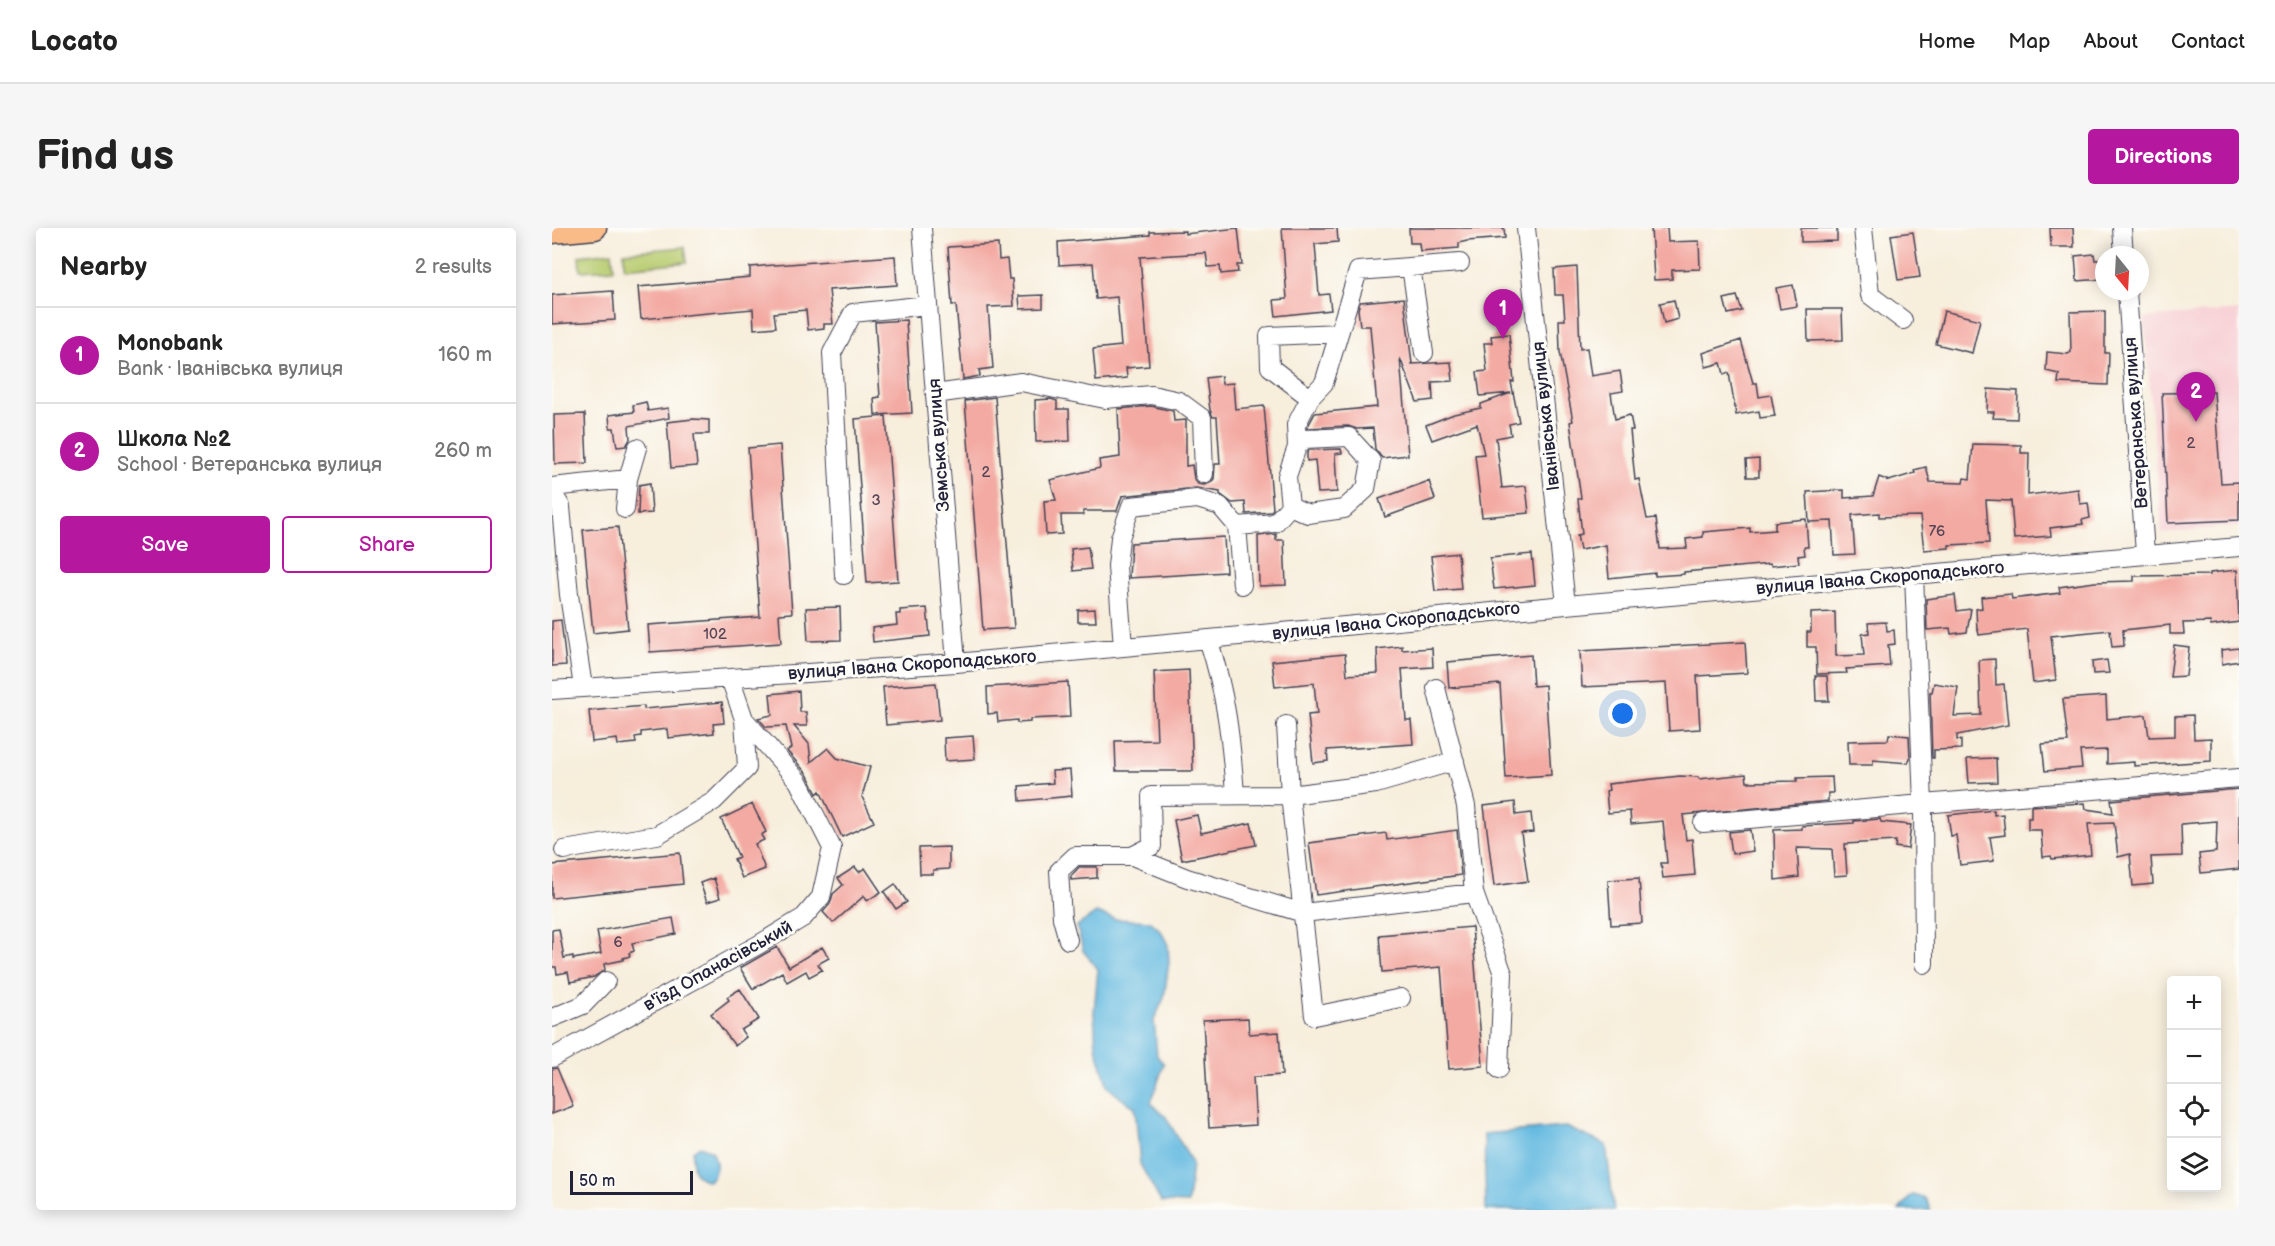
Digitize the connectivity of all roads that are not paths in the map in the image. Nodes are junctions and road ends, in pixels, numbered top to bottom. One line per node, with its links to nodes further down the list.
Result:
1 (595, 228): 6 (main road)
2 (922, 228): 11 (street, Земська вулиця)
3 (1526, 228): 30 (street, Іванівська вулиця)
4 (1863, 228): 12 (street)
5 (2122, 228): 7 (street)
6 (552, 232)
7 (2123, 246)
8 (1460, 263): 9 (street)
9 (1411, 267): 13 (street); 14 (street)
10 (2128, 300): 26 (street, Ветеранська вулиця)
11 (928, 305): 15 (street, Земська вулиця); 27 (street)
12 (1903, 320)
13 (1339, 333): 16 (street); 16 (street)
14 (1424, 353)
15 (935, 394): 19 (street); 33 (street, Земська вулиця)
16 (1310, 398): 17 (street)
17 (1297, 447): 22 (street); 22 (street)
18 (637, 448): 20 (street)
19 (1204, 474)
20 (628, 479): 21 (street); 23 (street)
21 (552, 489): 35 (street)
22 (1290, 506): 24 (street)
23 (625, 509)
24 (1237, 526): 29 (street); 32 (street)
25 (2239, 547): 26 (street, вулиця Івана Скоропадського)
26 (2145, 554): 28 (street, вулиця Івана Скоропадського)
27 (844, 575)
28 (1914, 575): 30 (street, вулиця Івана Скоропадського); 44 (street)
29 (1242, 585)
30 (1566, 605): 31 (street, вулиця Івана Скоропадського)
31 (1208, 639): 32 (street, вулиця Івана Скоропадського); 42 (street)
32 (1123, 647): 33 (street, вулиця Івана Скоропадського)
33 (956, 663): 34 (street, вулиця Івана Скоропадського)
34 (730, 678): 35 (street, вулиця Івана Скоропадського); 38 (street)
35 (583, 687): 37 (street, вулиця Івана Скоропадського)
36 (1436, 688): 40 (street)
37 (552, 690)
38 (744, 718): 46 (street); 55 (street, в'їзд Опанасівський)
39 (1286, 725): 43 (street)
40 (1455, 761): 43 (street); 48 (street)
41 (2239, 778): 44 (street)
42 (1235, 794): 43 (street); 47 (street)
43 (1290, 795): 49 (street)
44 (1923, 804): 45 (street); 51 (street)
45 (1703, 823)
46 (564, 850)
47 (1132, 855): 49 (street); 50 (street)
48 (1474, 893): 49 (street); 56 (street)
49 (1303, 913): 53 (street)
50 (1068, 940)
51 (1924, 964)
52 (606, 981): 54 (street)
53 (1401, 998)
54 (552, 1018)
55 (552, 1058)
56 (1499, 1069)

